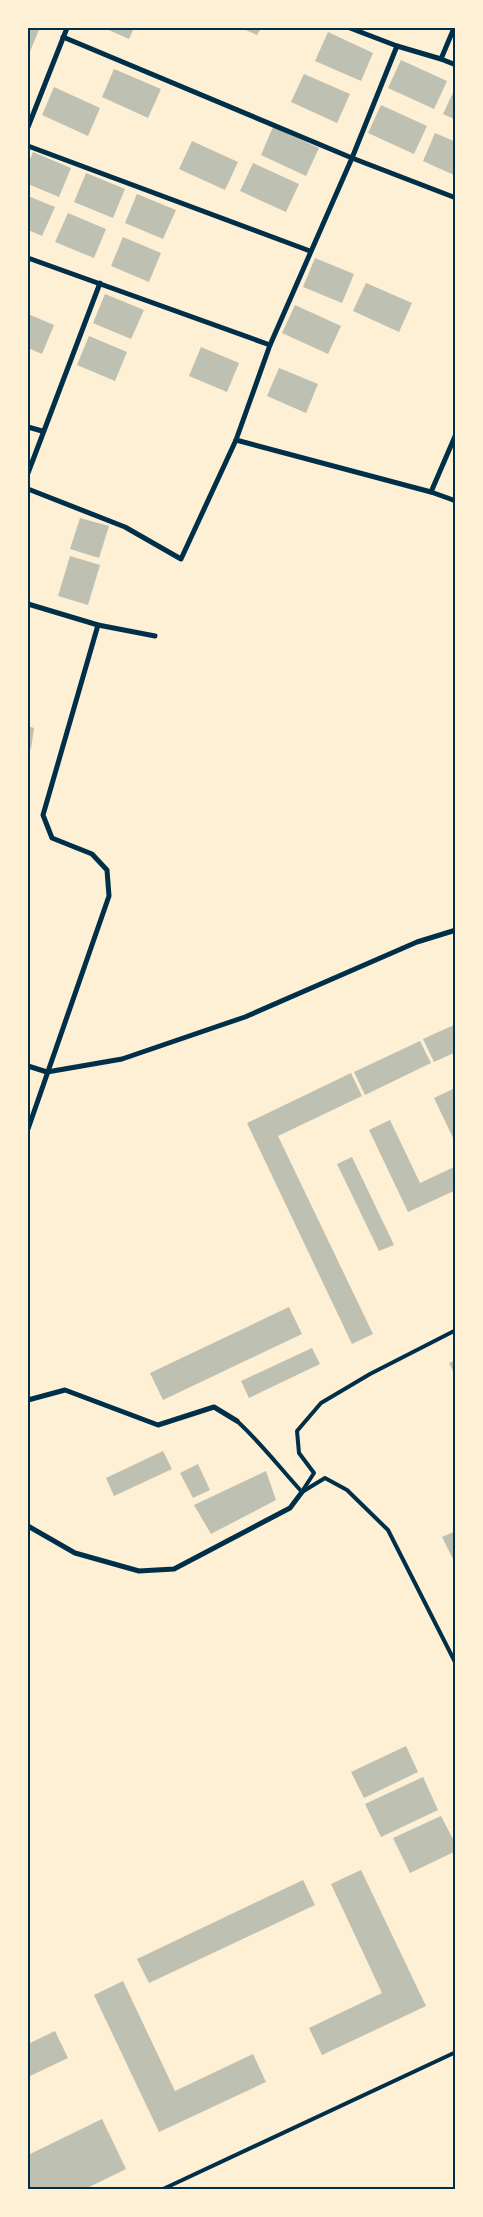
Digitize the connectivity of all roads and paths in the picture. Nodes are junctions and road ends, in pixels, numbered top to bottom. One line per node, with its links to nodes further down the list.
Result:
1 (67, 28): 4 (street)
2 (350, 28): 5 (street)
3 (454, 28): 6 (street)
4 (64, 37): 8 (street); 10 (street)
5 (397, 46): 6 (street); 10 (street)
6 (441, 58): 7 (street)
7 (456, 65)
8 (28, 127)
9 (28, 146): 12 (street)
10 (352, 158): 11 (street); 12 (street)
11 (456, 198)
12 (310, 251): 15 (street)
13 (28, 258): 14 (street)
14 (100, 283): 15 (street); 17 (street)
15 (270, 344): 19 (street)
16 (28, 427): 17 (street)
17 (42, 431): 20 (street)
18 (456, 434): 22 (street)
19 (236, 440): 21 (street); 22 (street)
20 (28, 473)
21 (28, 489)
22 (431, 492): 23 (street)
23 (456, 501)
24 (28, 604): 25 (street)
25 (98, 625): 26 (street); 29 (street)
26 (155, 636)
27 (456, 930): 29 (street)
28 (28, 1066): 29 (street)
29 (47, 1072): 30 (street)
30 (28, 1129)
31 (456, 1330): 34 (lane)
32 (28, 1400): 33 (street)
33 (237, 1421): 34 (lane)
34 (302, 1492): 35 (street); 36 (lane)
35 (28, 1526)
36 (456, 1664)
37 (456, 2052): 38 (lane)
38 (161, 2190)

